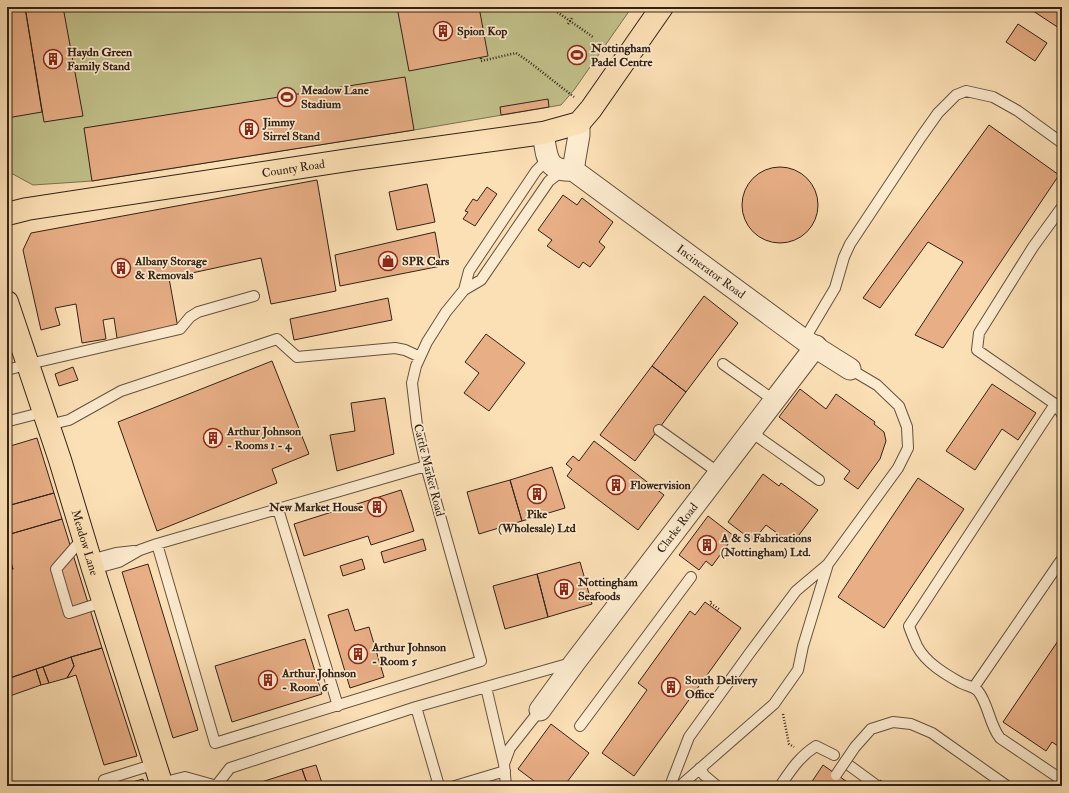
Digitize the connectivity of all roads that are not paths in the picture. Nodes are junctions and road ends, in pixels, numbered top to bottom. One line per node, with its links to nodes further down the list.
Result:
1 (662, 7): 2 (highway)
2 (579, 123): 3 (highway, County Road); 5 (street)
3 (543, 133): 5 (street); 7 (highway, County Road)
4 (1062, 143): 11 (lane)
5 (561, 167): 8 (lane, Cattle Market Road); 8 (lane, Cattle Market Road); 11 (street, Incinerator Road)
6 (1062, 207): 18 (lane)
7 (7, 214)
8 (464, 290): 12 (lane, Cattle Market Road)
9 (254, 296): 13 (lane)
10 (7, 302): 13 (highway, Meadow Lane)
11 (810, 343): 16 (street, Incinerator Road); 17 (street, Clarke Road)
12 (420, 357): 20 (lane); 24 (lane, Cattle Market Road)
13 (28, 364): 15 (lane); 20 (highway, Meadow Lane)
14 (723, 364): 17 (lane)
15 (7, 370)
16 (850, 370): 31 (lane)
17 (775, 401): 23 (street, Clarke Road)
18 (1055, 404): 19 (lane); 36 (lane)
19 (1062, 414)
20 (46, 418): 21 (lane); 29 (highway, Meadow Lane)
21 (8, 419)
22 (659, 430): 25 (lane)
23 (751, 432): 25 (street, Clarke Road); 26 (lane)
24 (426, 466): 27 (lane); 37 (lane, Cattle Market Road)
25 (719, 473): 34 (street, Clarke Road)
26 (819, 480)
27 (278, 509): 28 (lane); 37 (lane)
28 (157, 544): 29 (lane); 37 (lane)
29 (90, 558): 33 (highway, Meadow Lane); 33 (lane)
30 (1062, 559): 36 (lane)
31 (828, 564): 44 (lane); 54 (lane)
32 (691, 577): 40 (lane)
33 (103, 602): 47 (highway, Meadow Lane)
34 (575, 662): 35 (lane); 39 (street, Clarke Road)
35 (486, 687): 38 (lane); 43 (lane)
36 (974, 688): 48 (lane)
37 (338, 706)
38 (416, 707): 50 (lane); 51 (lane)
39 (540, 710): 43 (lane)
40 (580, 726)
41 (834, 755): 57 (lane)
42 (850, 766): 49 (lane)
43 (504, 768): 52 (lane); 53 (lane)
44 (700, 768): 55 (lane); 56 (lane)
45 (836, 775): 58 (lane, bridge)
46 (104, 780): 47 (lane)
47 (160, 780): 50 (lane)
48 (1062, 780)
49 (876, 785)
50 (216, 786)
51 (439, 786)
52 (455, 786)
53 (506, 786)
54 (670, 786)
55 (680, 786)
56 (717, 786)
57 (780, 786)
58 (1007, 786)

